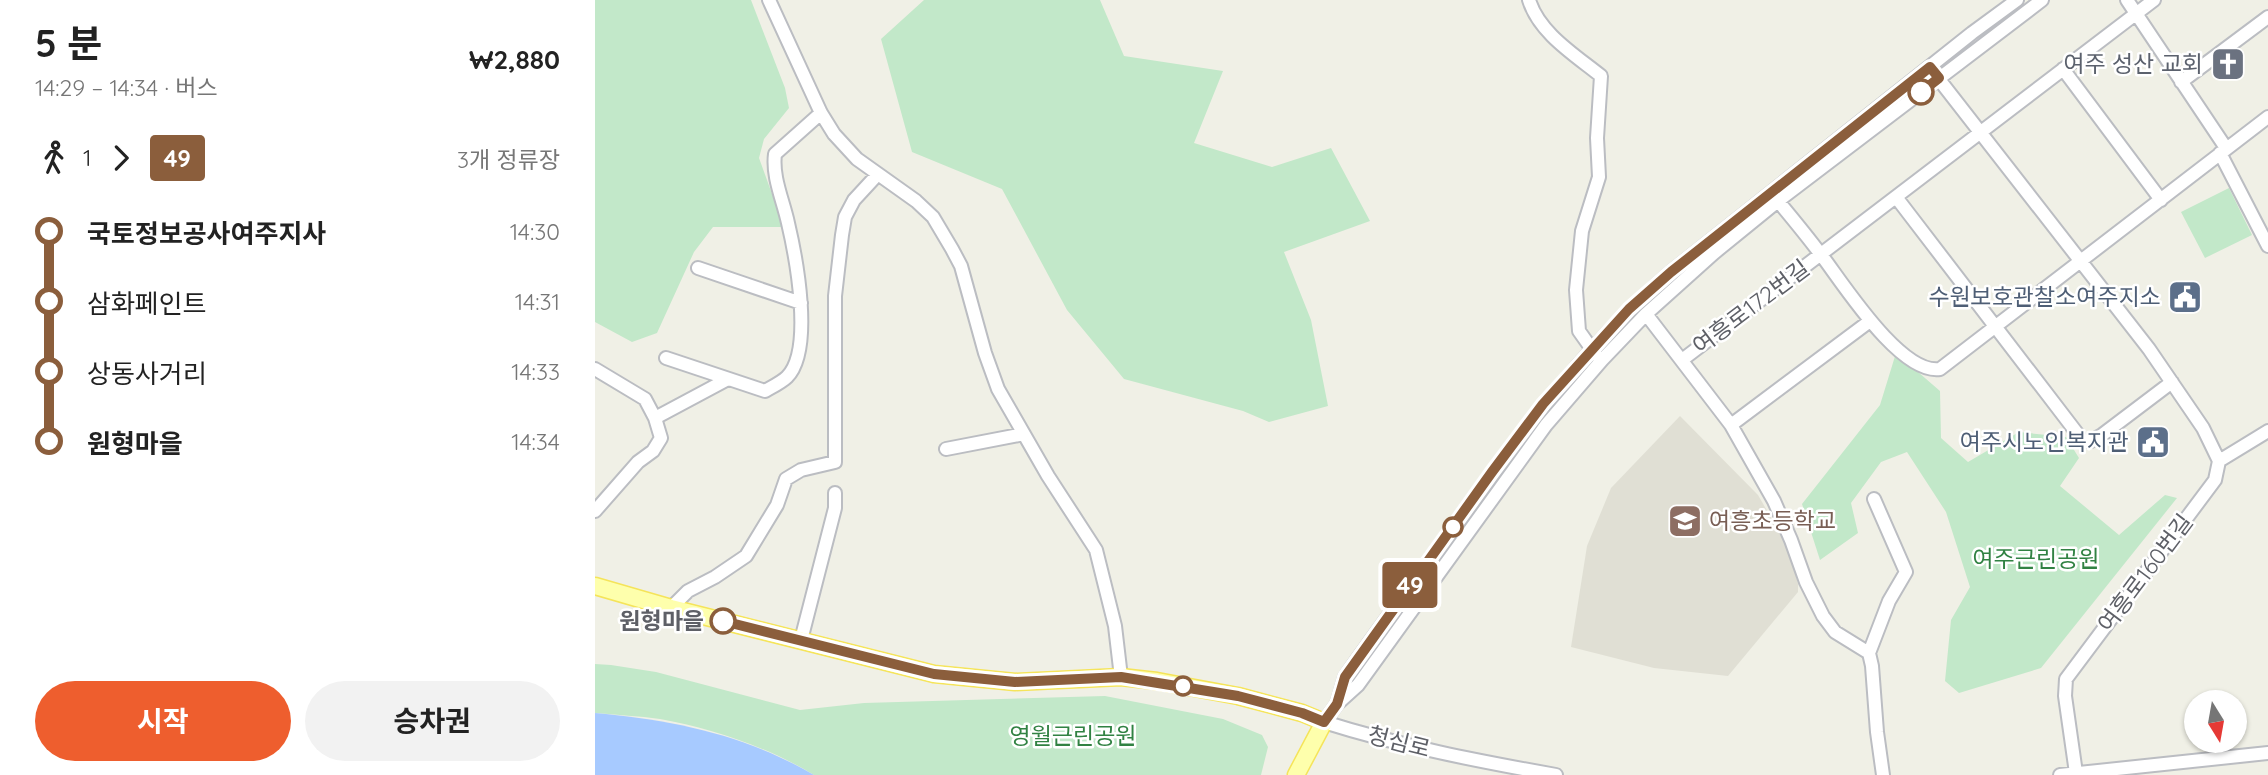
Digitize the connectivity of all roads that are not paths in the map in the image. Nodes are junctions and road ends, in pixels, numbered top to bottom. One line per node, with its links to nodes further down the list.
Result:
1 (769, 0): 13 (street)
2 (1529, 0): 29 (street)
3 (2017, 0): 9 (street)
4 (2042, 0): 11 (street)
5 (2127, 0): 7 (street)
6 (2154, 0): 7 (street)
7 (2137, 14): 10 (street); 12 (street)
8 (2268, 17): 12 (street)
9 (1930, 67): 11 (street); 29 (street)
10 (2063, 69): 15 (street); 19 (street)
11 (1939, 78): 15 (street); 20 (street)
12 (2181, 82): 16 (street)
13 (821, 113): 17 (street); 25 (street)
14 (2268, 117): 16 (street)
15 (1981, 132): 18 (street); 23 (street)
16 (2223, 150): 19 (street); 21 (street)
17 (879, 174): 39 (street); 46 (street)
18 (1896, 197): 22 (street); 28 (street)
19 (2161, 200): 23 (street)
20 (1777, 201): 22 (street); 26 (street)
21 (2268, 246)
22 (1821, 254): 27 (street); 32 (street, 여흥로172번길)
23 (2081, 262): 28 (street); 35 (street)
24 (698, 268): 25 (street)
25 (801, 303): 34 (street)
26 (1646, 314): 31 (street); 32 (street, 여흥로172번길)
27 (1870, 321): 28 (street); 37 (street)
28 (1995, 328): 35 (street)
29 (1591, 350): 31 (street); 50 (street)
30 (666, 358): 34 (street)
31 (1602, 359): 50 (street)
32 (1682, 360): 37 (street, 여흥로172번길)
33 (595, 369): 36 (street)
34 (728, 379): 36 (street)
35 (2172, 382): 41 (street)
36 (655, 418): 44 (street)
37 (1731, 425): 48 (street, 여흥로172번길)
38 (2268, 431): 41 (street)
39 (1024, 434): 40 (street); 49 (street)
40 (946, 449)
41 (2219, 461): 53 (street, 여흥로160번길)
42 (835, 493): 47 (street)
43 (1874, 499): 48 (street)
44 (595, 511)
45 (595, 586): 46 (main road)
46 (671, 608): 47 (main road)
47 (801, 640): 49 (main road)
48 (1869, 653): 56 (street)
49 (1121, 677): 51 (main road)
50 (1337, 704): 51 (street)
51 (1324, 722): 54 (main road); 55 (street, 청심로)
52 (2268, 753): 53 (street)
53 (2076, 773): 57 (street)
54 (1296, 775)
55 (1556, 775)
56 (1883, 775)
57 (2060, 775)

